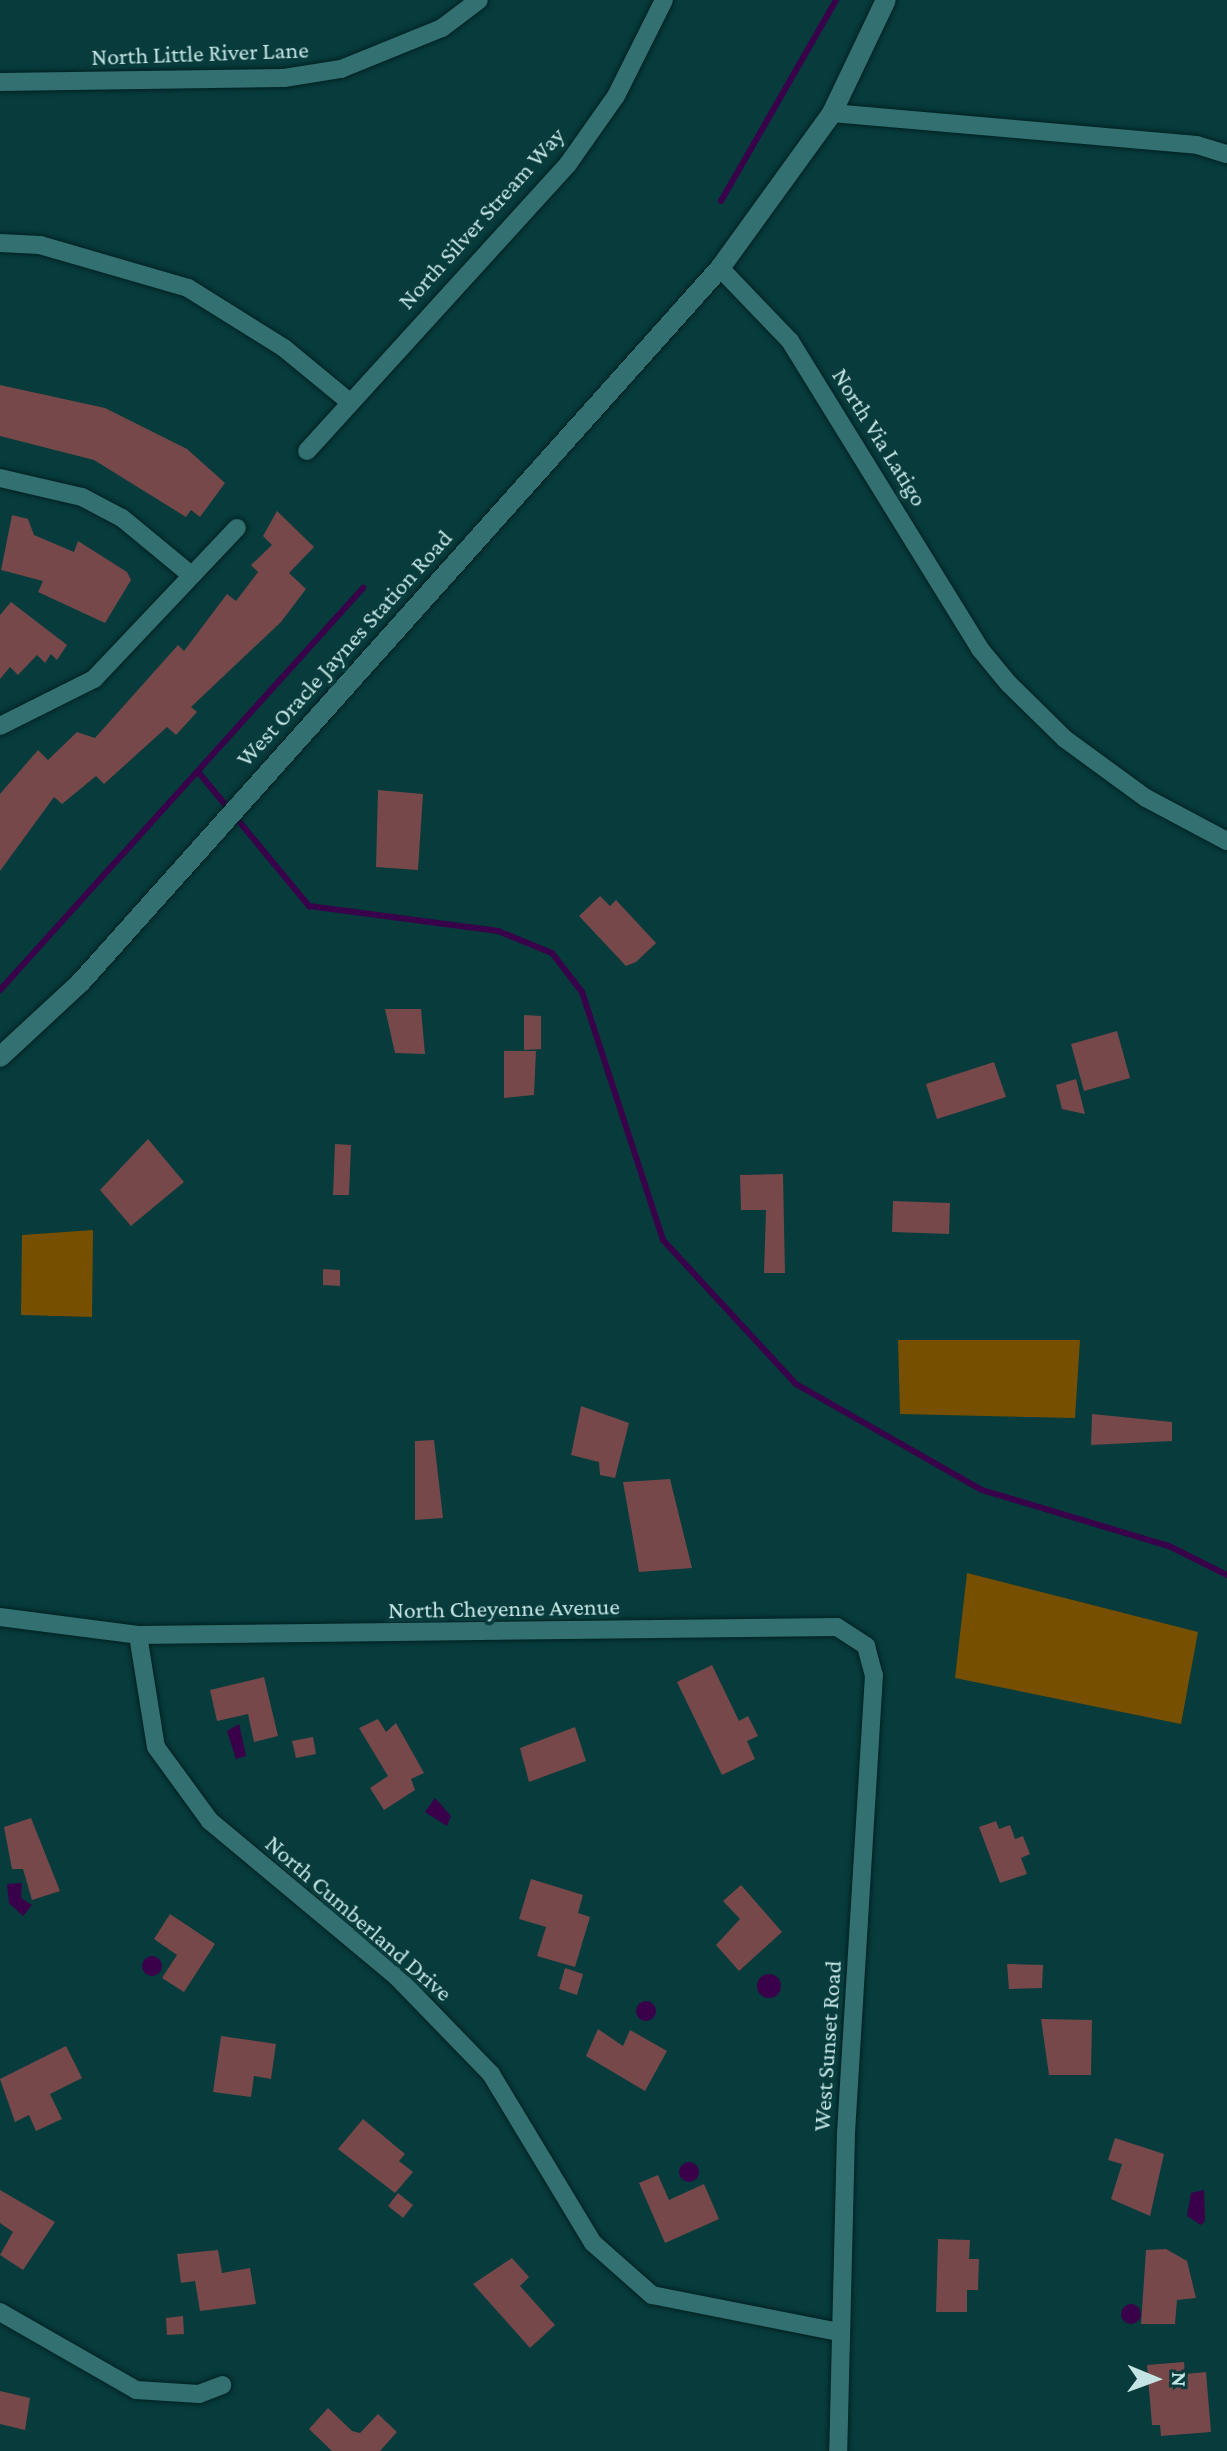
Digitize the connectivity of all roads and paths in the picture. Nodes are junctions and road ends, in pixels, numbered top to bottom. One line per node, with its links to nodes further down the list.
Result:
1 (479, 0): 4 (street, North Little River Lane)
2 (664, 0): 9 (street, North Silver Stream Way)
3 (886, 0): 5 (street)
4 (0, 82)
5 (832, 113): 6 (street); 8 (street)
6 (1227, 154)
7 (0, 243): 9 (street)
8 (720, 268): 15 (street, North Via Latigo); 16 (street, West Oracle Jaynes Station Road)
9 (347, 400): 10 (street, North Silver Stream Way)
10 (307, 451)
11 (0, 478): 13 (street)
12 (237, 528): 13 (street)
13 (190, 574): 14 (street)
14 (0, 726)
15 (1227, 841)
16 (0, 1057)
17 (0, 1617): 18 (street, North Cheyenne Avenue)
18 (138, 1635): 19 (street, North Cheyenne Avenue); 21 (street, North Cumberland Drive)
19 (866, 1646): 21 (street, West Sunset Road)
20 (0, 2312): 22 (street)
21 (839, 2332): 23 (street, West Sunset Road)
22 (222, 2385)
23 (838, 2451)

